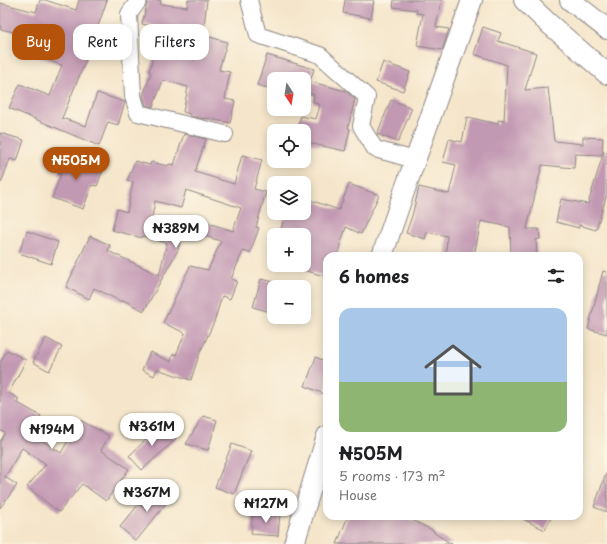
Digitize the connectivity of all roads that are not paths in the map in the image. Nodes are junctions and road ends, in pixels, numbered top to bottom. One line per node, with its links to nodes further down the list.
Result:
1 (139, 0): 8 (street)
2 (249, 0): 9 (street)
3 (472, 0): 9 (street)
4 (524, 0): 7 (street)
5 (570, 0): 6 (street)
6 (607, 29)
7 (607, 74)
8 (226, 134)
9 (415, 160): 10 (street)
10 (383, 252)
11 (323, 450): 12 (street)
12 (294, 544)

